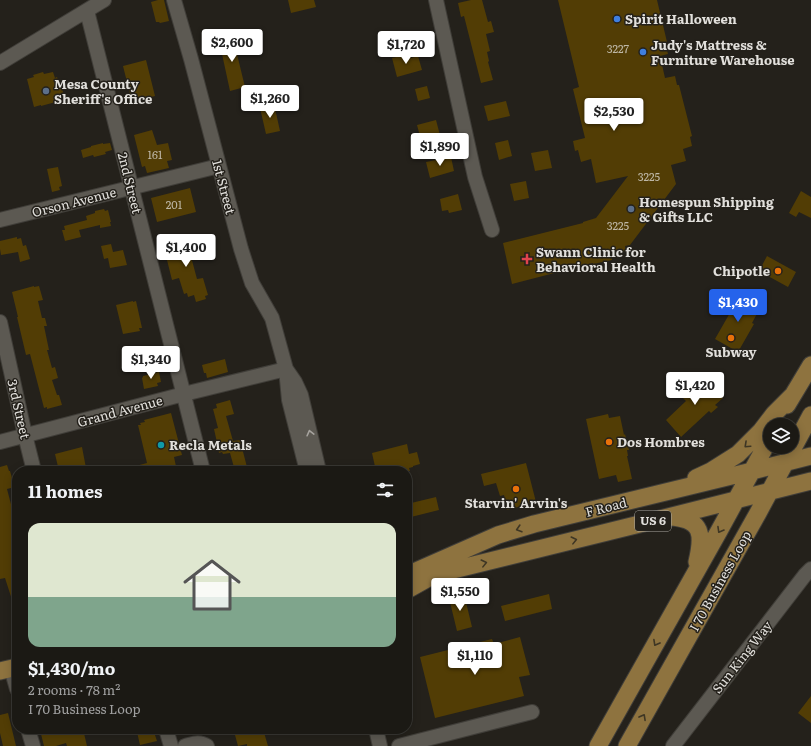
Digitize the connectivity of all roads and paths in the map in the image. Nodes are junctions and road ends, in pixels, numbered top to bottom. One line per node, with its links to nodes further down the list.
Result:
1 (104, 0): 4 (street)
2 (174, 0): 6 (street, 1st Street)
3 (436, 0): 9 (street)
4 (87, 11): 5 (street); 7 (street, 2nd Street)
5 (0, 63)
6 (219, 166): 7 (street, Orson Avenue); 12 (street, 1st Street)
7 (131, 188): 8 (street, Orson Avenue); 13 (street, 2nd Street)
8 (0, 220)
9 (492, 230)
10 (0, 322): 17 (street, 3rd Street)
11 (811, 365): 14 (main road)
12 (286, 369): 13 (street, Grand Avenue); 24 (street, 1st Street); 25 (street, 1st Street, one-way to 12)
13 (184, 394): 17 (street, Grand Avenue); 23 (street, 2nd Street)
14 (792, 396): 16 (main road); 29 (main road, US 6, one-way to 29)
15 (811, 415): 21 (main road, I 70 Business Loop)
16 (781, 418)
17 (25, 436): 18 (street, Grand Avenue); 22 (street, 3rd Street)
18 (0, 442)
19 (763, 451): 26 (main road, I 70 Business Loop)
20 (811, 456): 21 (main road, F Road / US 6)
21 (784, 463): 26 (main road, F Road / US 6); 28 (main road, I 70 Business Loop)
22 (33, 466)
23 (202, 466)
24 (305, 466)
25 (318, 466)
26 (752, 472): 29 (main road, F Road / US 6); 30 (main road, I 70 Business Loop)
27 (811, 481): 28 (main road, F Road / US 6)
28 (769, 491): 30 (main road, F Road / US 6); 47 (main road, I 70 Business Loop, one-way to 28)
29 (665, 492): 33 (main road, F Road / US 6, one-way to 33)
30 (737, 500): 31 (main road, F Road / US 6); 34 (main road, I 70 Business Loop, one-way to 34)
31 (668, 517): 34 (main road); 35 (main road, F Road / US 6, one-way to 31)
32 (811, 568): 48 (street, Sun King Way)
33 (412, 573)
34 (695, 574): 46 (main road, I 70 Business Loop, one-way to 46)
35 (412, 587)
36 (532, 712): 45 (street)
37 (29, 734): 40 (street)
38 (167, 734): 41 (street)
39 (377, 734): 44 (street)
40 (33, 746)
41 (171, 746)
42 (185, 746): 43 (street)
43 (207, 746)
44 (380, 746)
45 (399, 746)
46 (598, 746)
47 (627, 746)
48 (673, 746)

